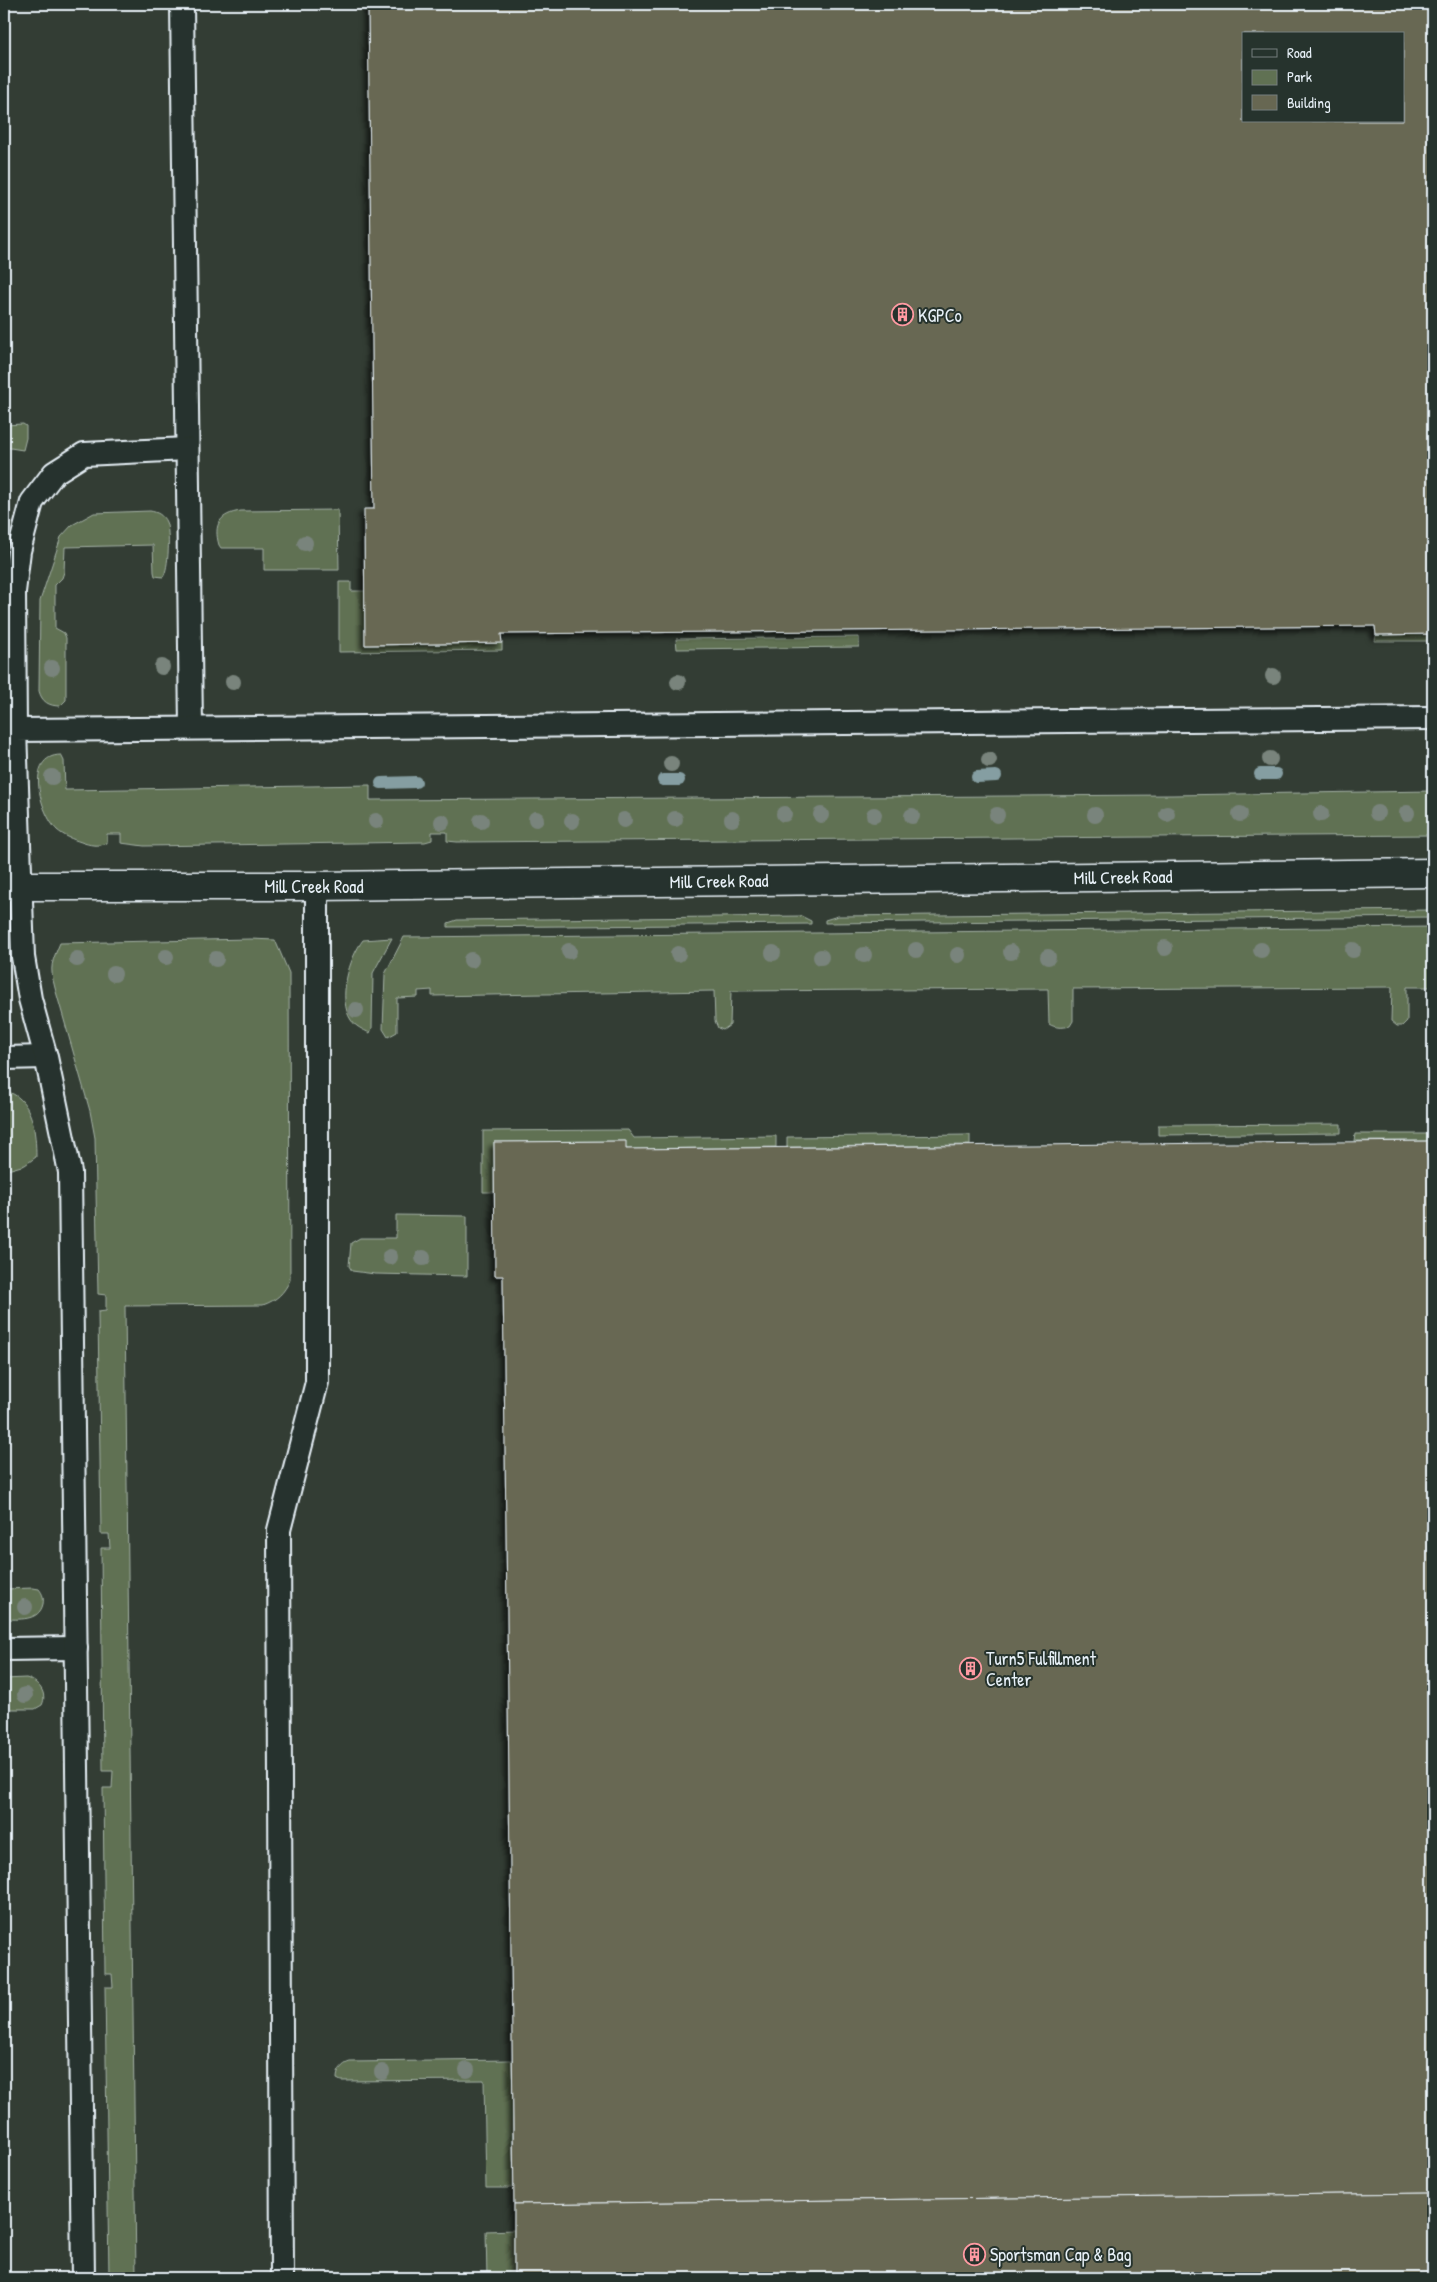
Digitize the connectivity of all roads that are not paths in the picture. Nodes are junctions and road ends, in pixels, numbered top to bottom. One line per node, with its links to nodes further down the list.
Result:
1 (182, 4): 2 (lane)
2 (187, 449): 4 (lane); 5 (lane)
3 (1433, 718): 4 (lane)
4 (191, 728): 5 (lane)
5 (15, 730): 7 (lane)
6 (1433, 873): 8 (street, Mill Creek Road)
7 (12, 886): 8 (street, Mill Creek Road); 9 (lane)
8 (317, 886): 14 (lane)
9 (46, 1057): 10 (lane); 11 (lane)
10 (4, 1058)
11 (76, 1648): 12 (lane); 13 (lane)
12 (4, 1649)
13 (83, 2278)
14 (282, 2278)

